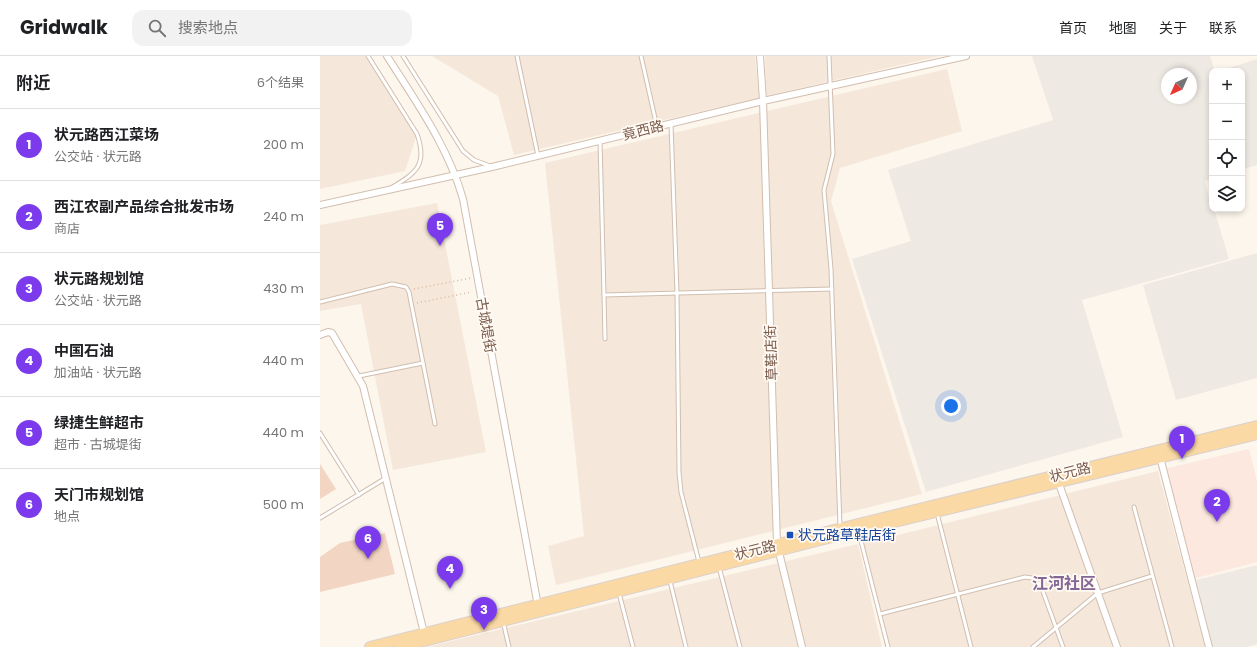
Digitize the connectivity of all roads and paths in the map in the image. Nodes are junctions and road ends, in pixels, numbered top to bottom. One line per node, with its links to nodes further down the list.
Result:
1 (368, 56): 18 (lane)
2 (387, 56): 17 (street, 古城堤街)
3 (403, 56): 16 (lane)
4 (517, 56): 15 (lane)
5 (641, 56): 13 (lane)
6 (760, 56): 11 (street, 草鞋店街)
7 (829, 56): 10 (lane)
8 (966, 56): 9 (street, 竟西路)
9 (947, 58): 10 (street, 竟西路)
10 (830, 86): 11 (street, 竟西路); 21 (lane)
11 (763, 101): 12 (street, 竟西路); 24 (street, 草鞋店街)
12 (671, 124): 13 (street, 竟西路); 25 (lane)
13 (657, 127): 14 (street, 竟西路)
14 (600, 141): 15 (street, 竟西路); 26 (lane)
15 (538, 156): 16 (street, 竟西路)
16 (492, 167): 17 (street, 竟西路)
17 (456, 175): 18 (street, 竟西路); 20 (street, 古城堤街)
18 (384, 192): 19 (street, 竟西路)
19 (320, 205)
20 (478, 276): 22 (path); 23 (street, 古城堤街)
21 (832, 289): 24 (lane); 44 (lane)
22 (408, 290): 27 (lane); 28 (lane)
23 (480, 290): 28 (path); 54 (street, 古城堤街)
24 (769, 291): 25 (lane); 46 (street, 草鞋店街)
25 (677, 293): 26 (lane); 47 (lane)
26 (604, 295): 30 (lane)
27 (320, 302)
28 (412, 304): 31 (lane)
29 (320, 335): 32 (street)
30 (605, 339)
31 (423, 363): 32 (lane); 33 (lane)
32 (359, 376): 38 (street)
33 (435, 424)
34 (1257, 426): 39 (main road, 状元路)
35 (320, 433): 40 (lane)
36 (1257, 434): 37 (main road, 状元路)
37 (1160, 457): 39 (main road, 状元路); 72 (street)
38 (386, 478): 40 (lane); 58 (street)
39 (1058, 479): 42 (main road, 状元路); 44 (main road, 状元路); 52 (street)
40 (359, 494): 43 (lane)
41 (1134, 507): 49 (lane)
42 (937, 512): 45 (main road, 状元路); 53 (lane)
43 (320, 518)
44 (840, 528): 46 (main road, 状元路)
45 (858, 531): 46 (main road, 状元路); 55 (lane)
46 (777, 548): 47 (main road, 状元路); 48 (main road, 状元路); 65 (street, 草鞋店街)
47 (700, 564): 54 (main road, 状元路)
48 (719, 566): 50 (main road, 状元路); 64 (lane)
49 (1152, 576): 52 (lane); 71 (lane)
50 (669, 579): 51 (main road, 状元路); 63 (lane)
51 (619, 591): 54 (main road, 状元路); 62 (lane)
52 (1098, 593): 57 (lane); 70 (street)
53 (958, 594): 55 (lane); 57 (lane); 67 (lane)
54 (538, 608): 56 (main road, 状元路); 58 (main road, 状元路)
55 (880, 614): 66 (lane)
56 (503, 621): 60 (main road, 状元路); 61 (lane)
57 (1056, 628): 68 (lane); 69 (lane)
58 (424, 634): 59 (main road, 状元路)
59 (370, 647)
60 (400, 647)
61 (509, 647)
62 (633, 647)
63 (686, 647)
64 (740, 647)
65 (802, 647)
66 (888, 647)
67 (971, 647)
68 (1033, 647)
69 (1063, 647)
70 (1117, 647)
71 (1172, 647)
72 (1209, 647)

